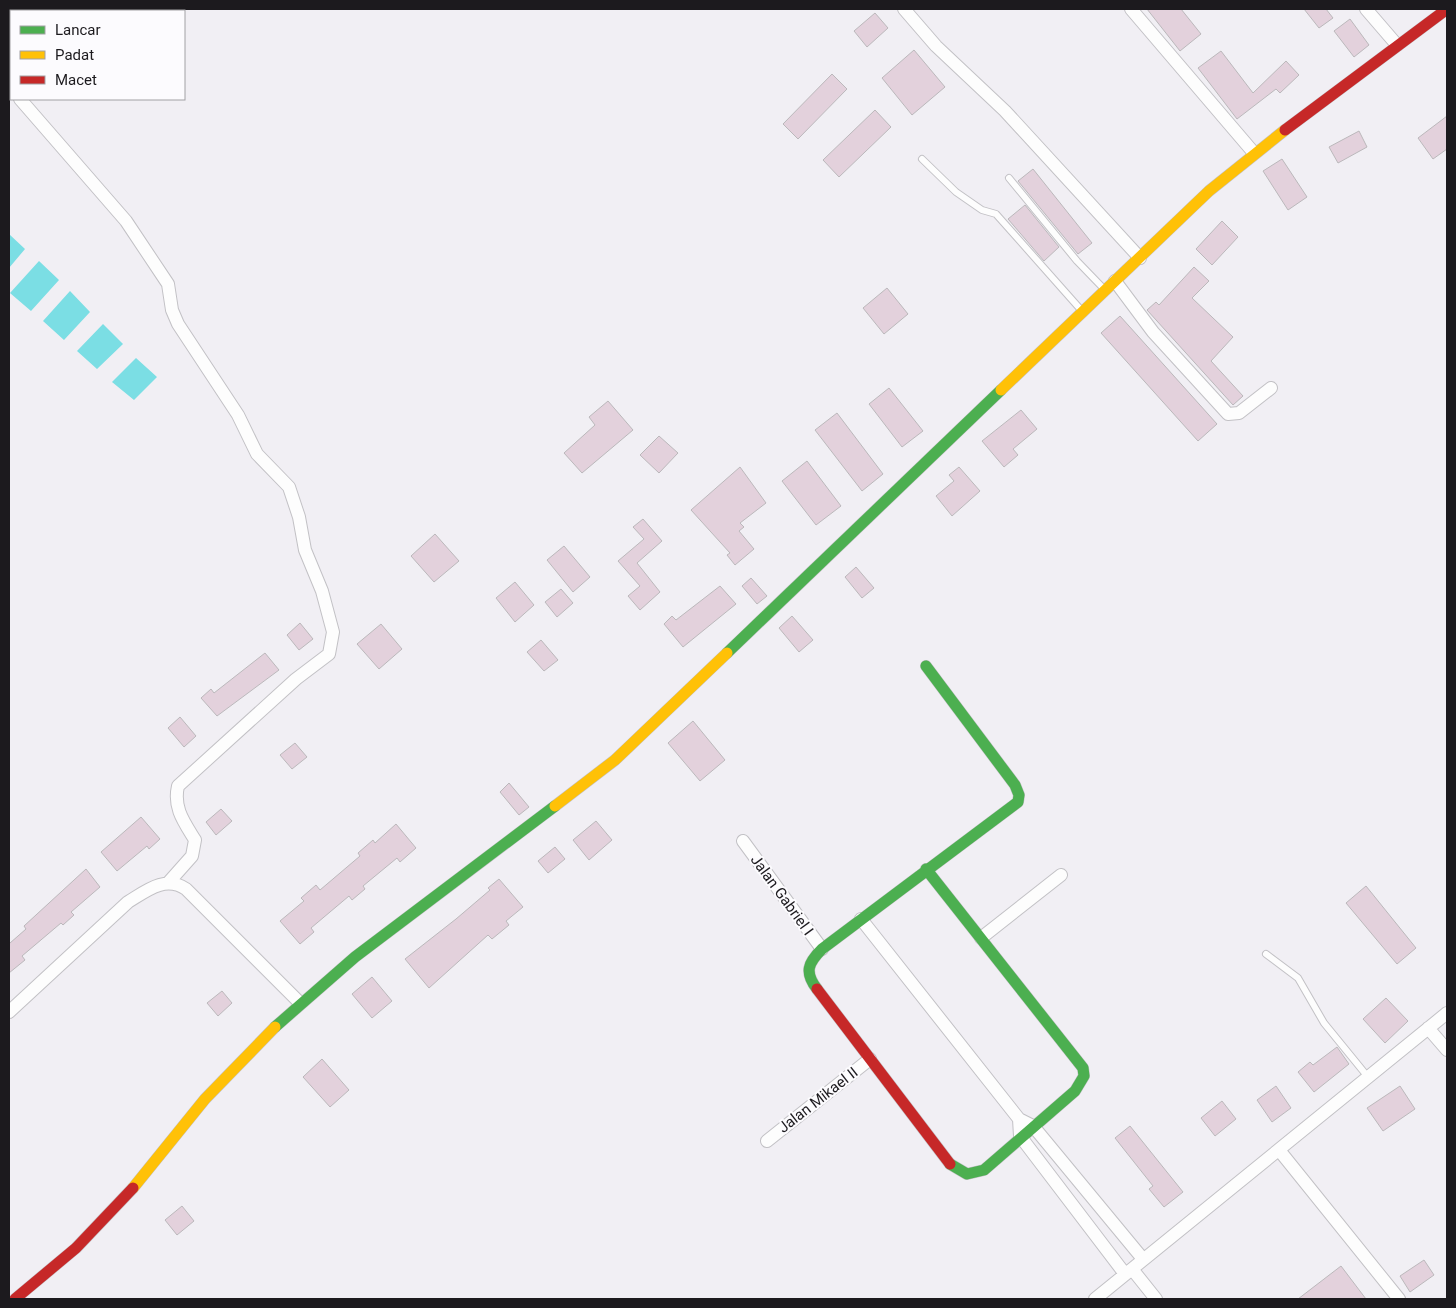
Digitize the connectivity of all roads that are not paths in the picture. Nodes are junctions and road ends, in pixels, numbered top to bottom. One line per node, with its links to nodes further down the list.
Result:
1 (904, 9): 10 (street)
2 (1131, 9): 7 (street)
3 (1366, 9): 5 (street)
4 (1447, 9): 5 (street)
5 (1397, 45): 7 (street)
6 (21, 100): 19 (street)
7 (1254, 153): 10 (street)
8 (922, 159): 13 (lane)
9 (1009, 178): 12 (lane)
10 (1140, 258): 11 (street)
11 (1115, 281): 12 (street); 14 (street)
12 (1106, 290): 13 (street)
13 (1083, 312): 24 (street)
14 (1271, 388)
15 (926, 666): 17 (street)
16 (743, 841): 22 (street, Jalan Gabriel I)
17 (926, 869): 20 (street); 21 (street)
18 (1061, 875): 21 (street)
19 (168, 883): 24 (street); 25 (street)
20 (861, 919): 22 (street); 31 (street)
21 (981, 938): 32 (street)
22 (822, 949): 29 (street)
23 (1266, 954): 30 (lane)
24 (300, 1003): 38 (street)
25 (9, 1012)
26 (1447, 1013): 27 (street)
27 (1428, 1028): 28 (street); 30 (street)
28 (1447, 1050)
29 (870, 1059): 33 (street); 34 (street, Jalan Mikael II)
30 (1368, 1077): 35 (street)
31 (1019, 1119): 32 (street); 33 (street)
32 (1033, 1126): 33 (street); 36 (street)
33 (1020, 1136): 37 (street)
34 (767, 1140)
35 (1279, 1150): 36 (street); 41 (street)
36 (1143, 1259): 37 (street)
37 (1129, 1271): 39 (street); 40 (street)
38 (15, 1299)
39 (1095, 1299)
40 (1156, 1299)
41 (1399, 1299)

